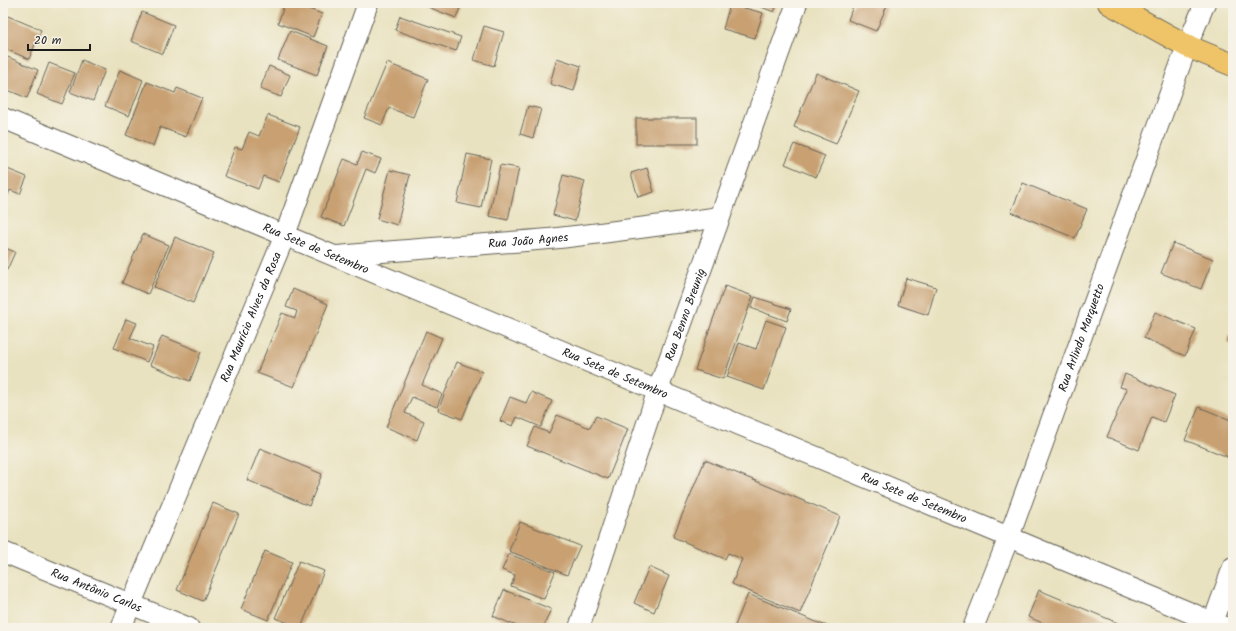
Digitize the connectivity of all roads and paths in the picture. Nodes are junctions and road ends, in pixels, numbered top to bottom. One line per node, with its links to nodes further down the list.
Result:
1 (368, 3): 9 (street, Rua Maurício Alves da Rosa)
2 (797, 3): 8 (street, Rua Benno Breunig)
3 (1109, 3): 5 (main road)
4 (1205, 3): 5 (street, Rua Arlindo Marquetto)
5 (1187, 46): 6 (main road); 12 (street, Rua Arlindo Marquetto)
6 (1233, 65)
7 (3, 118): 9 (street, Rua Sete de Setembro)
8 (720, 217): 10 (street, Rua João Agnes); 11 (street, Rua Benno Breunig)
9 (285, 235): 10 (street, Rua Sete de Setembro); 15 (street, Rua Maurício Alves da Rosa)
10 (336, 256): 11 (street, Rua Sete de Setembro)
11 (658, 390): 12 (street, Rua Sete de Setembro); 19 (street, Rua Benno Breunig)
12 (1009, 537): 16 (street, Rua Sete de Setembro); 20 (street, Rua Arlindo Marquetto)
13 (3, 552): 15 (street, Rua Antônio Carlos)
14 (1233, 567): 16 (street)
15 (130, 604): 17 (street, Rua Maurício Alves da Rosa); 18 (street, Rua Antônio Carlos)
16 (1217, 626)
17 (121, 628)
18 (189, 628)
19 (578, 628)
20 (973, 628)

